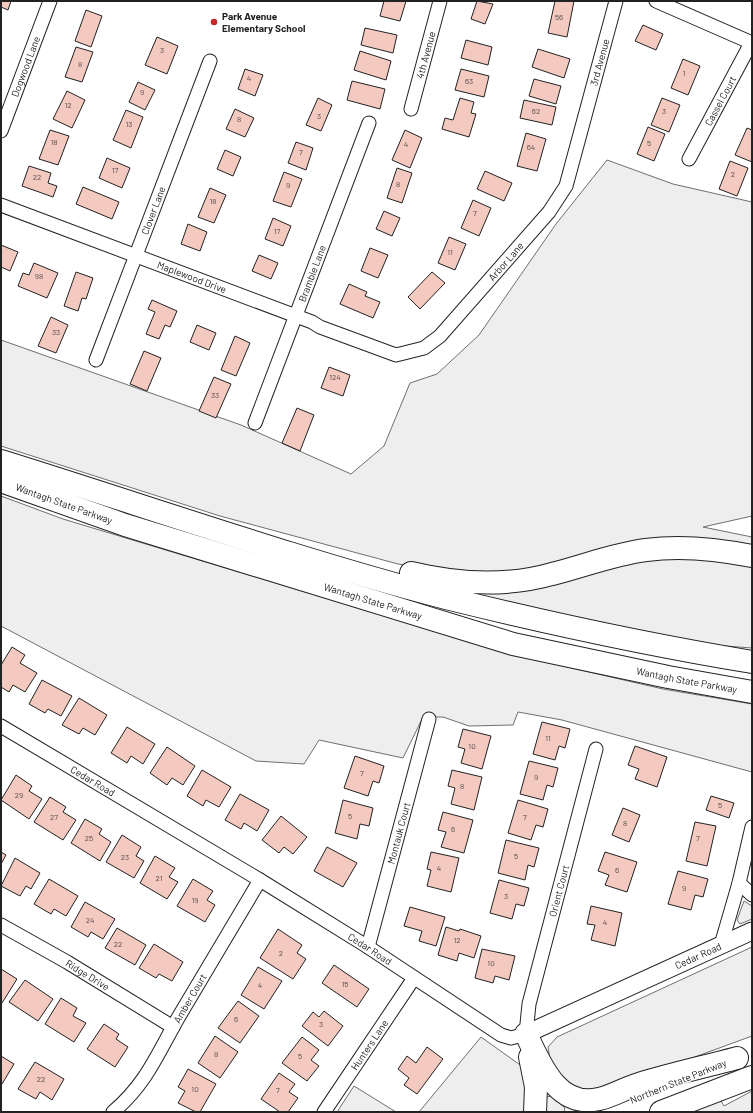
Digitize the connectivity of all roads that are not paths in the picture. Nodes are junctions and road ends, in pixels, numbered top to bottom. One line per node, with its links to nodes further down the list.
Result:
1 (50, 1): 10 (street, Dogwood Lane)
2 (440, 1): 7 (street, 4th Avenue)
3 (616, 1): 9 (street, 3rd Avenue)
4 (656, 1): 5 (street)
5 (752, 43): 11 (street, Cassel Court)
6 (210, 61): 13 (street, Clover Lane)
7 (411, 109)
8 (370, 123): 14 (street, Bramble Lane)
9 (583, 124): 15 (street, Arbor Lane)
10 (1, 131)
11 (689, 159)
12 (1, 205): 13 (street, Maplewood Drive)
13 (136, 256): 14 (street, Maplewood Drive); 16 (street, Clover Lane)
14 (296, 317): 15 (street, Maplewood Drive); 17 (street, Bramble Lane)
15 (383, 350)
16 (96, 360)
17 (255, 423)
18 (1, 461): 20 (highway, Wantagh State Parkway)
19 (1, 481): 23 (highway, Wantagh State Parkway)
20 (226, 533): 21 (highway); 22 (highway, Wantagh State Parkway)
21 (752, 556)
22 (752, 662)
23 (752, 692)
24 (429, 718): 34 (street, Montauk Court)
25 (1, 726): 28 (street, Cedar Road)
26 (596, 749): 37 (street, Orient Court)
27 (752, 827): 29 (street)
28 (260, 880): 34 (street, Cedar Road); 36 (street, Amber Court)
29 (739, 883): 30 (street); 33 (street)
30 (752, 895)
31 (1, 925): 36 (street, Ridge Drive)
32 (752, 931): 33 (street, Cedar Road)
33 (721, 945): 37 (street, Cedar Road)
34 (368, 947): 35 (street, Cedar Road)
35 (414, 978): 37 (street, Cedar Road); 41 (street, Hunters Lane)
36 (173, 1026): 40 (street, Amber Court)
37 (526, 1034): 38 (highway); 42 (highway)
38 (744, 1055): 43 (highway, Northern State Parkway)
39 (752, 1077): 44 (highway)
40 (112, 1112)
41 (324, 1112)
42 (535, 1112)
43 (606, 1112)
44 (661, 1112)

